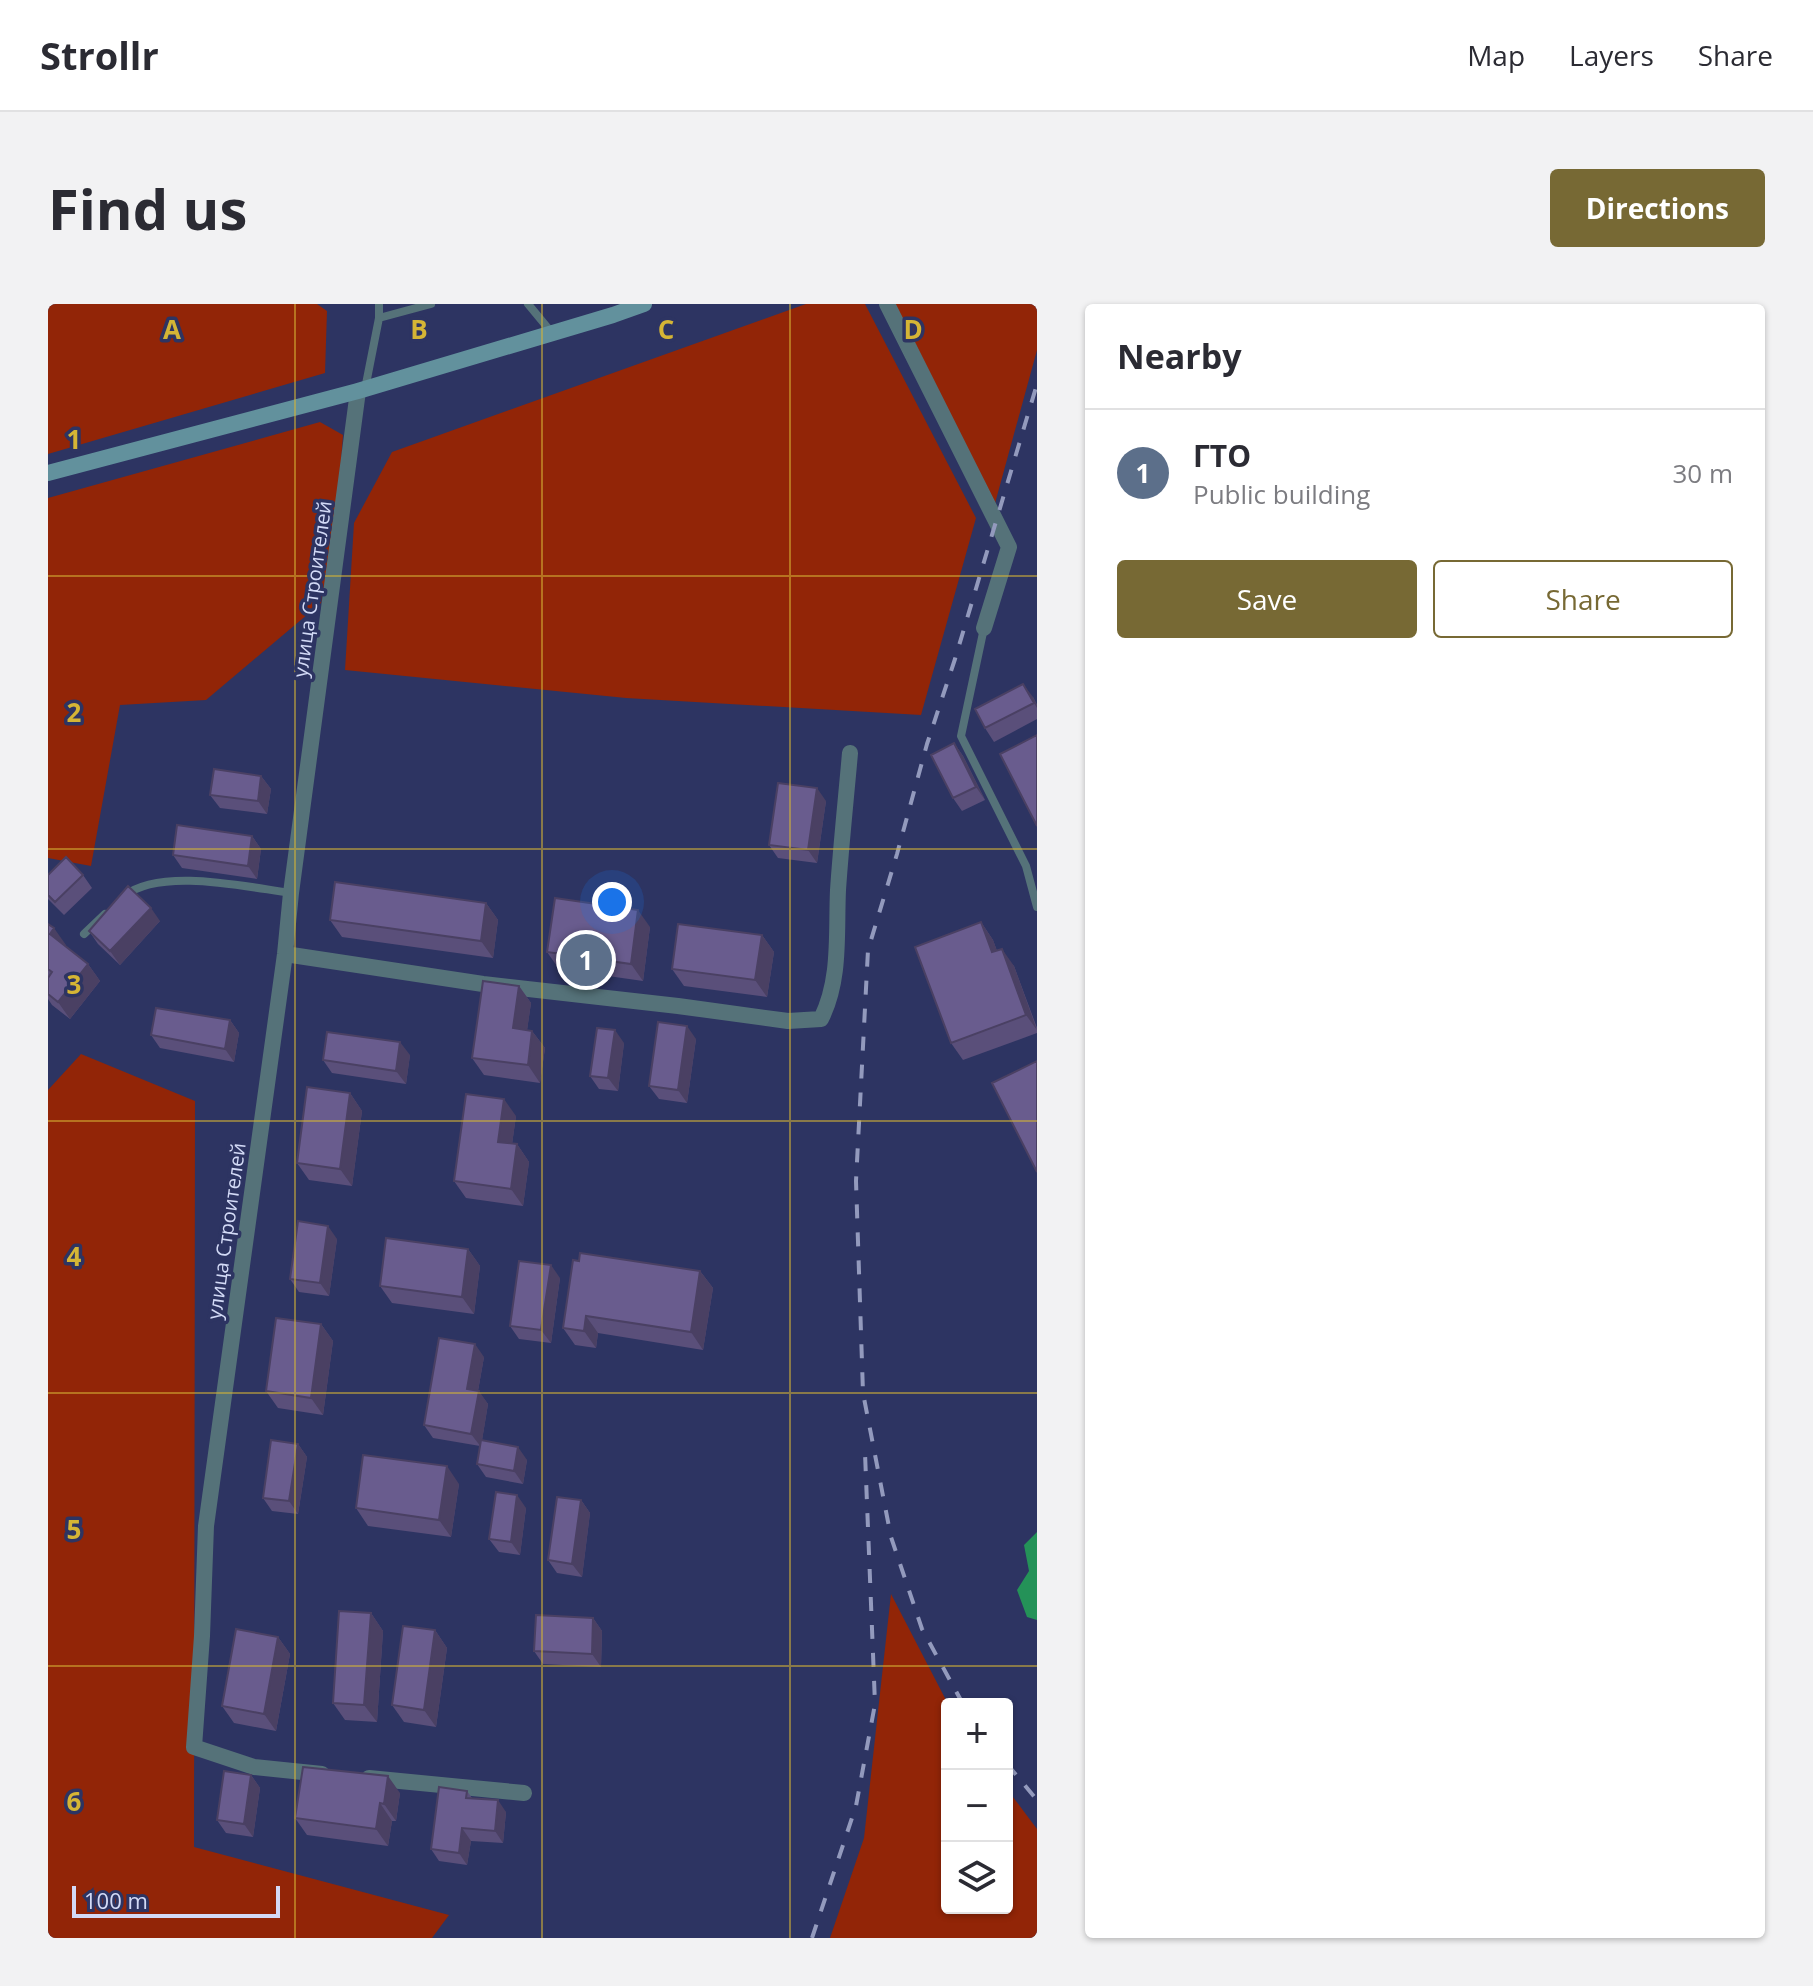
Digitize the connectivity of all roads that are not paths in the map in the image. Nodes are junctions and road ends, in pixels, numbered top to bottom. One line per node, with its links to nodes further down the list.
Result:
1 (379, 304): 6 (lane)
2 (431, 304): 6 (lane)
3 (528, 304): 7 (lane)
4 (644, 304): 7 (street)
5 (887, 304): 10 (street)
6 (379, 318): 8 (lane)
7 (553, 333): 8 (street)
8 (361, 390): 9 (street); 12 (street, улица Строителей)
9 (48, 473)
10 (984, 628): 13 (lane)
11 (850, 753): 15 (street)
12 (291, 893): 14 (lane); 15 (street, улица Строителей)
13 (1037, 907)
14 (84, 934)
15 (285, 954): 16 (street, улица Строителей)
16 (524, 1793)

